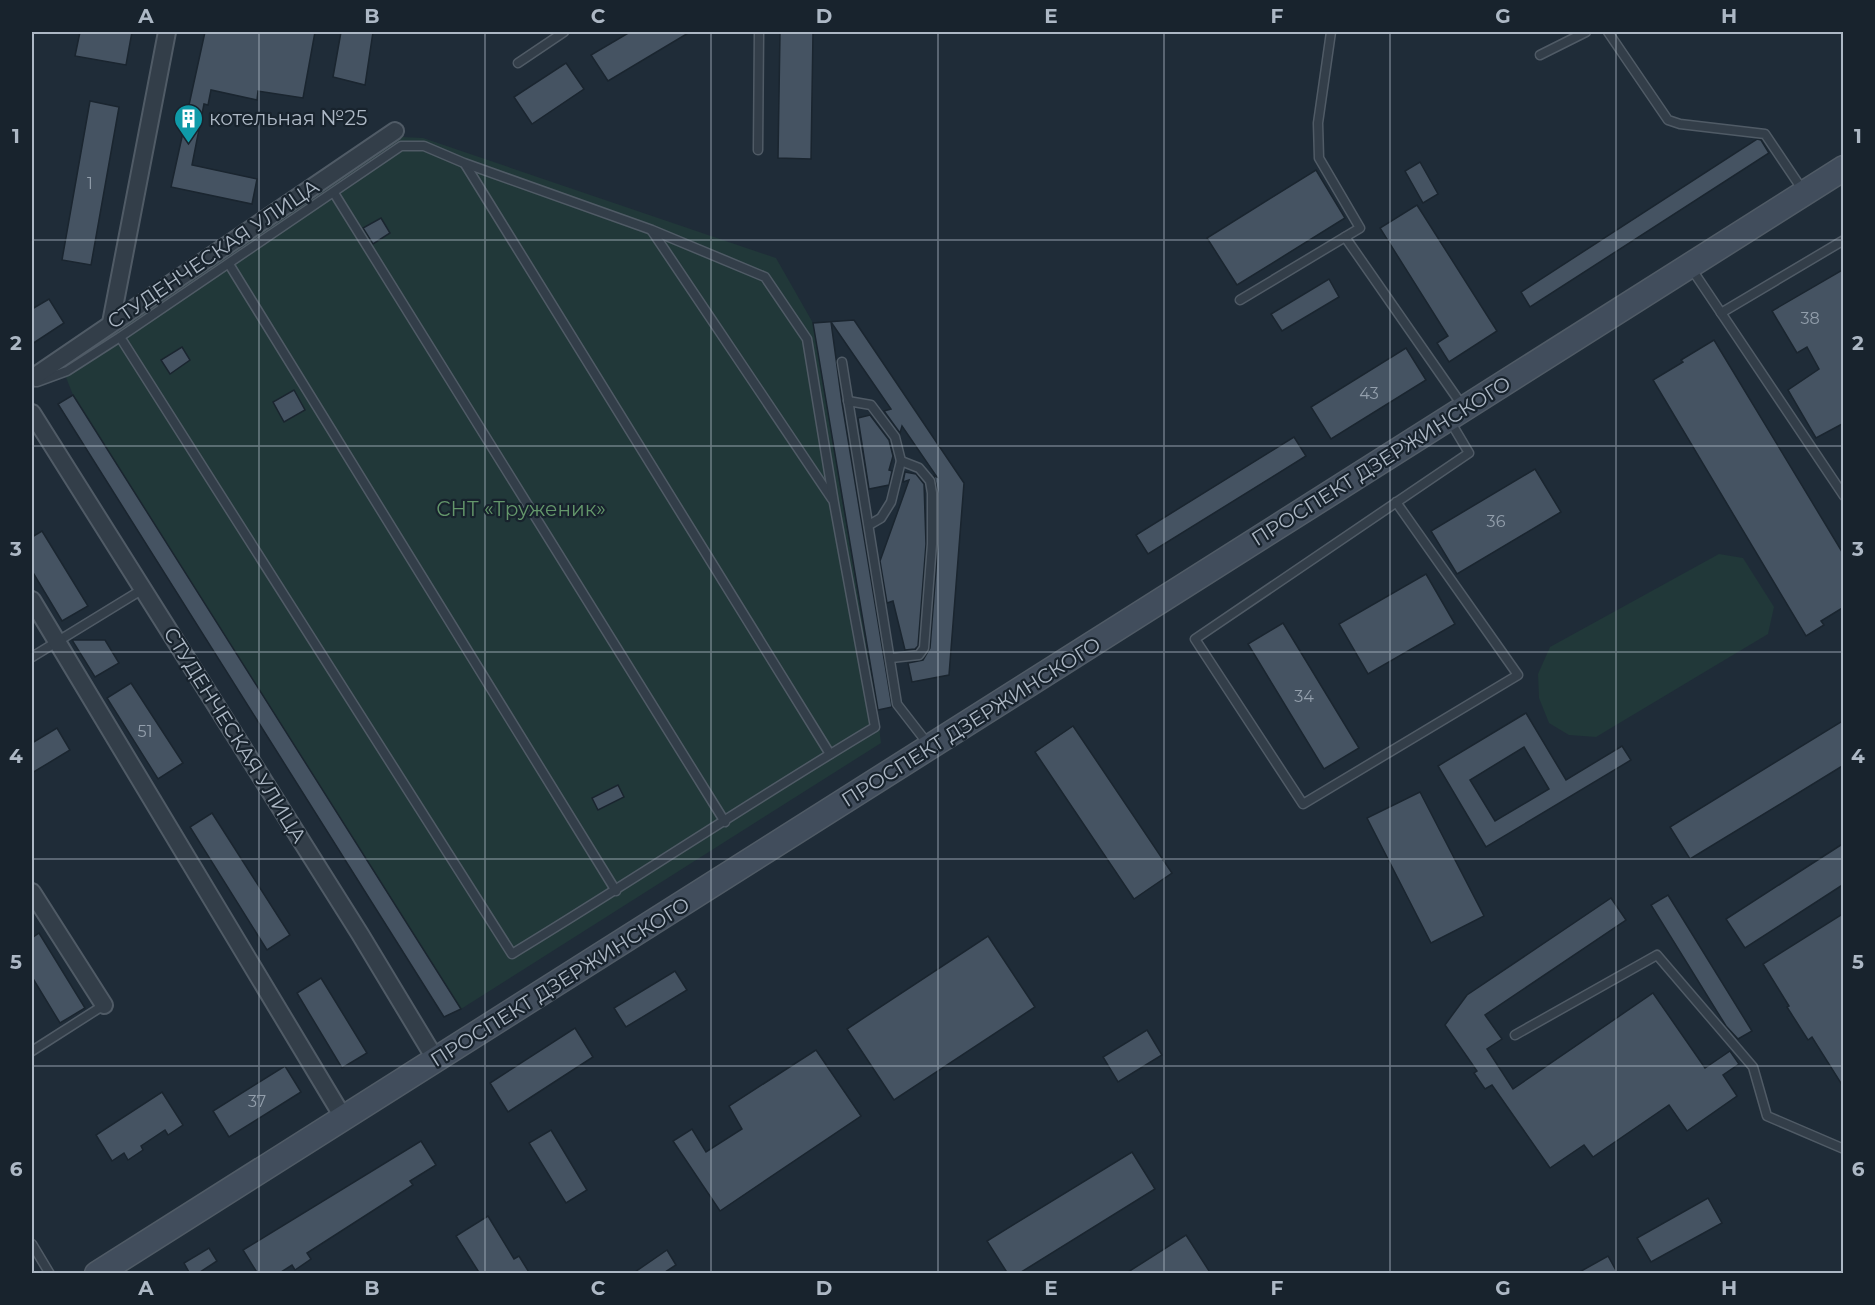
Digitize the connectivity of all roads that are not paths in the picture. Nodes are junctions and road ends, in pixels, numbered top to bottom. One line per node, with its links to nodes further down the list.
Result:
1 (167, 32): 22 (street)
2 (564, 32): 8 (lane)
3 (759, 32): 10 (lane)
4 (1331, 32): 16 (lane)
5 (1586, 32): 7 (lane)
6 (1608, 32): 14 (lane)
7 (1540, 55)
8 (518, 63)
9 (394, 131): 22 (street, СТУДЕНЧЕСКАЯ УЛИЦА)
10 (758, 150)
11 (465, 163): 13 (lane); 15 (lane); 41 (lane)
12 (1844, 168): 14 (main road, ПРОСПЕКТ ДЗЕРЖИНСКОГО)
13 (334, 193): 18 (lane); 42 (lane)
14 (1805, 193): 19 (main road, ПРОСПЕКТ ДЗЕРЖИНСКОГО)
15 (652, 230): 32 (lane); 32 (lane)
16 (1345, 237): 20 (lane); 29 (lane)
17 (1844, 240): 21 (lane)
18 (230, 264): 23 (lane); 43 (lane)
19 (1689, 265): 21 (lane); 29 (main road, ПРОСПЕКТ ДЗЕРЖИНСКОГО)
20 (1240, 300)
21 (1721, 313): 31 (lane)
22 (111, 323): 25 (street, СТУДЕНЧЕСКАЯ УЛИЦА)
23 (120, 338): 26 (lane); 43 (lane)
24 (842, 362): 27 (lane)
25 (32, 378)
26 (32, 384)
27 (848, 401): 30 (lane); 34 (lane)
28 (32, 412): 35 (street, СТУДЕНЧЕСКАЯ УЛИЦА)
29 (1456, 413): 33 (lane); 40 (main road, ПРОСПЕКТ ДЗЕРЖИНСКОГО)
30 (901, 461): 34 (lane); 39 (lane)
31 (1844, 496)
32 (834, 502): 41 (lane)
33 (1396, 502): 33 (lane)
34 (869, 525): 39 (lane)
35 (143, 589): 37 (lane); 48 (street, СТУДЕНЧЕСКАЯ УЛИЦА)
36 (32, 600): 37 (street)
37 (57, 642): 38 (lane); 49 (street)
38 (32, 657)
39 (891, 658): 40 (lane)
40 (930, 747): 48 (main road, ПРОСПЕКТ ДЗЕРЖИНСКОГО)
41 (830, 754): 42 (lane)
42 (724, 822): 43 (lane)
43 (616, 891)
44 (32, 892): 45 (street)
45 (104, 1005): 47 (lane)
46 (1515, 1035): 50 (lane)
47 (32, 1051)
48 (436, 1060): 49 (main road, ПРОСПЕКТ ДЗЕРЖИНСКОГО)
49 (343, 1117): 53 (main road, ПРОСПЕКТ ДЗЕРЖИНСКОГО)
50 (1844, 1149)
51 (32, 1244): 52 (lane)
52 (50, 1274)
53 (97, 1274)

